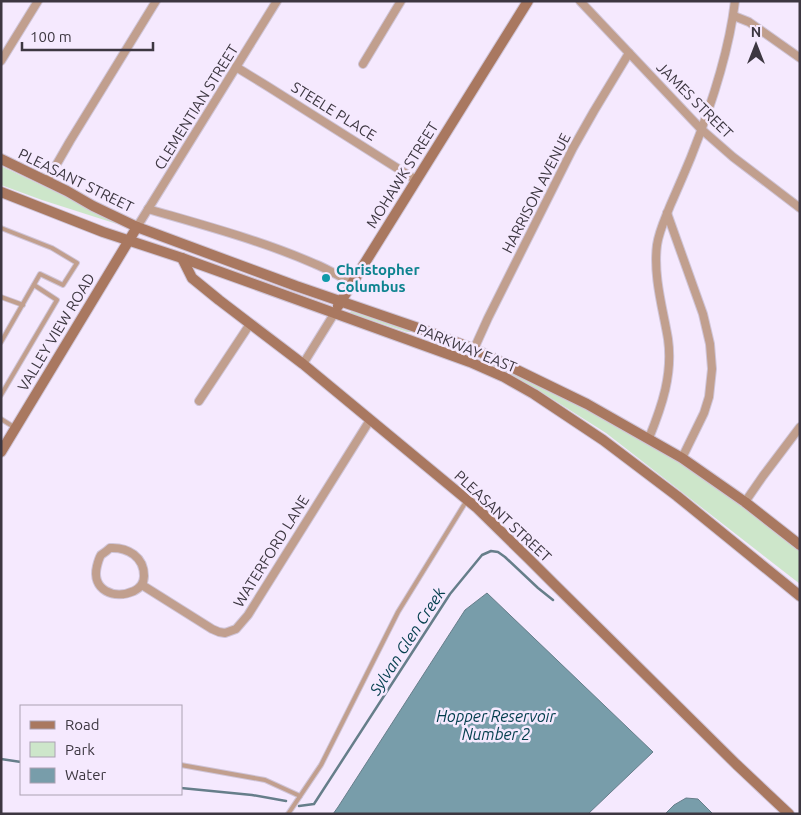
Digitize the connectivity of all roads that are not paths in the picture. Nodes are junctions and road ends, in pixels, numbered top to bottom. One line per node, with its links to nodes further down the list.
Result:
1 (38, 1): 11 (street)
2 (156, 1): 17 (street)
3 (277, 1): 13 (street, CLEMENTIAN STREET)
4 (401, 1): 12 (street)
5 (528, 1): 16 (street, MOHAWK STREET)
6 (580, 1): 9 (street, JAMES STREET)
7 (735, 1): 8 (street)
8 (734, 16): 10 (street); 14 (street)
9 (629, 53): 14 (street, JAMES STREET); 34 (street, HARRISON AVENUE)
10 (800, 58)
11 (1, 61)
12 (363, 64)
13 (236, 68): 16 (street, STEELE PLACE); 20 (street, CLEMENTIAN STREET)
14 (701, 130): 19 (street, JAMES STREET); 21 (street)
15 (1, 159): 17 (street, PLEASANT STREET)
16 (416, 180): 26 (street, MOHAWK STREET)
17 (47, 181): 22 (street, PLEASANT STREET)
18 (1, 192): 24 (street, PARKWAY EAST)
19 (800, 208)
20 (148, 210): 22 (street, CLEMENTIAN STREET); 26 (street)
21 (667, 213): 42 (street); 44 (street)
22 (137, 227): 24 (street, VALLEY VIEW ROAD); 29 (street, PARKWAY EAST)
23 (1, 228): 27 (lane)
24 (129, 241): 25 (street, PARKWAY EAST); 41 (street, VALLEY VIEW ROAD)
25 (182, 258): 31 (street, PARKWAY EAST); 32 (street, PLEASANT STREET)
26 (352, 283): 29 (street, MOHAWK STREET)
27 (34, 285): 30 (lane); 36 (lane)
28 (2, 298): 30 (lane)
29 (341, 302): 31 (street, MOHAWK STREET); 34 (street, PARKWAY EAST)
30 (23, 305): 33 (lane)
31 (334, 314): 35 (street, MOHAWK STREET); 49 (street, PARKWAY EAST)
32 (250, 324): 35 (street, PLEASANT STREET); 37 (street)
33 (1, 342)
34 (474, 349): 42 (street, PARKWAY EAST)
35 (303, 364): 39 (street, PLEASANT STREET)
36 (1, 395)
37 (199, 401)
38 (1, 419): 41 (lane)
39 (370, 420): 45 (street, PLEASANT STREET); 48 (street, WATERFORD LANE)
40 (800, 427): 46 (street)
41 (16, 428): 43 (street, VALLEY VIEW ROAD)
42 (649, 438): 44 (street, PARKWAY EAST)
43 (1, 452)
44 (682, 458): 46 (street, PARKWAY EAST)
45 (467, 500): 51 (lane); 53 (street, PLEASANT STREET)
46 (745, 502): 47 (street, PARKWAY EAST)
47 (800, 545)
48 (142, 585): 48 (street)
49 (800, 596)
50 (182, 765): 51 (lane)
51 (300, 796): 52 (lane)
52 (288, 814)
53 (789, 814)

